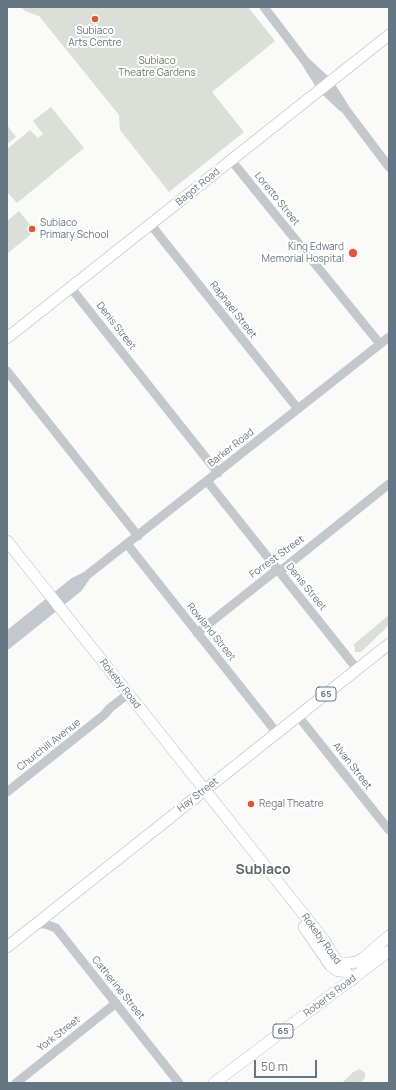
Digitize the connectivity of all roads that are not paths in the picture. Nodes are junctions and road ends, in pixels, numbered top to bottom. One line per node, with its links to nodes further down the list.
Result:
1 (264, 7): 3 (street)
2 (389, 35): 3 (main road, Bagot Road)
3 (325, 86): 4 (main road, Bagot Road); 5 (street)
4 (231, 160): 6 (main road, Bagot Road); 10 (street, Loretto Street)
5 (389, 166)
6 (151, 224): 7 (main road, Bagot Road); 12 (street, Raphael Street)
7 (71, 288): 9 (main road, Bagot Road); 13 (street, Denis Street)
8 (389, 337): 10 (street, Barker Road)
9 (7, 338)
10 (380, 344): 12 (street, Barker Road)
11 (7, 370): 16 (street)
12 (298, 409): 13 (street, Barker Road)
13 (218, 473): 14 (street, Barker Road)
14 (207, 481): 16 (street, Barker Road); 20 (street, Denis Street)
15 (389, 484): 20 (street, Forrest Street)
16 (138, 536): 18 (street, Barker Road)
17 (7, 542): 21 (main road, Rokeby Road)
18 (127, 544): 21 (street, Barker Road); 22 (street, Rowland Street)
19 (7, 552): 21 (main road, Rokeby Road)
20 (279, 570): 22 (street, Forrest Street); 26 (street, Denis Street)
21 (52, 604): 23 (street, Barker Road); 25 (street, Barker Road); 27 (main road, Rokeby Road)
22 (197, 633): 29 (street, Rowland Street)
23 (7, 636)
24 (389, 644): 26 (main road, Hay Street / 65)
25 (7, 645)
26 (357, 669): 28 (main road, Hay Street / 65)
27 (127, 698): 30 (street, Churchill Avenue); 31 (main road, Rokeby Road)
28 (298, 716): 29 (main road, Hay Street); 32 (street, Alvan Street)
29 (277, 733): 31 (main road, Hay Street)
30 (7, 792)
31 (202, 793): 33 (main road, Hay Street); 37 (main road, Rokeby Road); 38 (main road, Rokeby Road)
32 (389, 830)
33 (32, 928): 35 (main road, Hay Street); 39 (street, Catherine Street)
34 (389, 936): 37 (main road)
35 (7, 947)
36 (389, 951): 38 (main road, Roberts Road / 65)
37 (338, 963): 38 (main road, Rokeby Road)
38 (352, 980): 42 (main road, Roberts Road / 65)
39 (116, 1003): 40 (street, York Street); 41 (street, Catherine Street)
40 (16, 1083)
41 (179, 1083)
42 (214, 1083)

